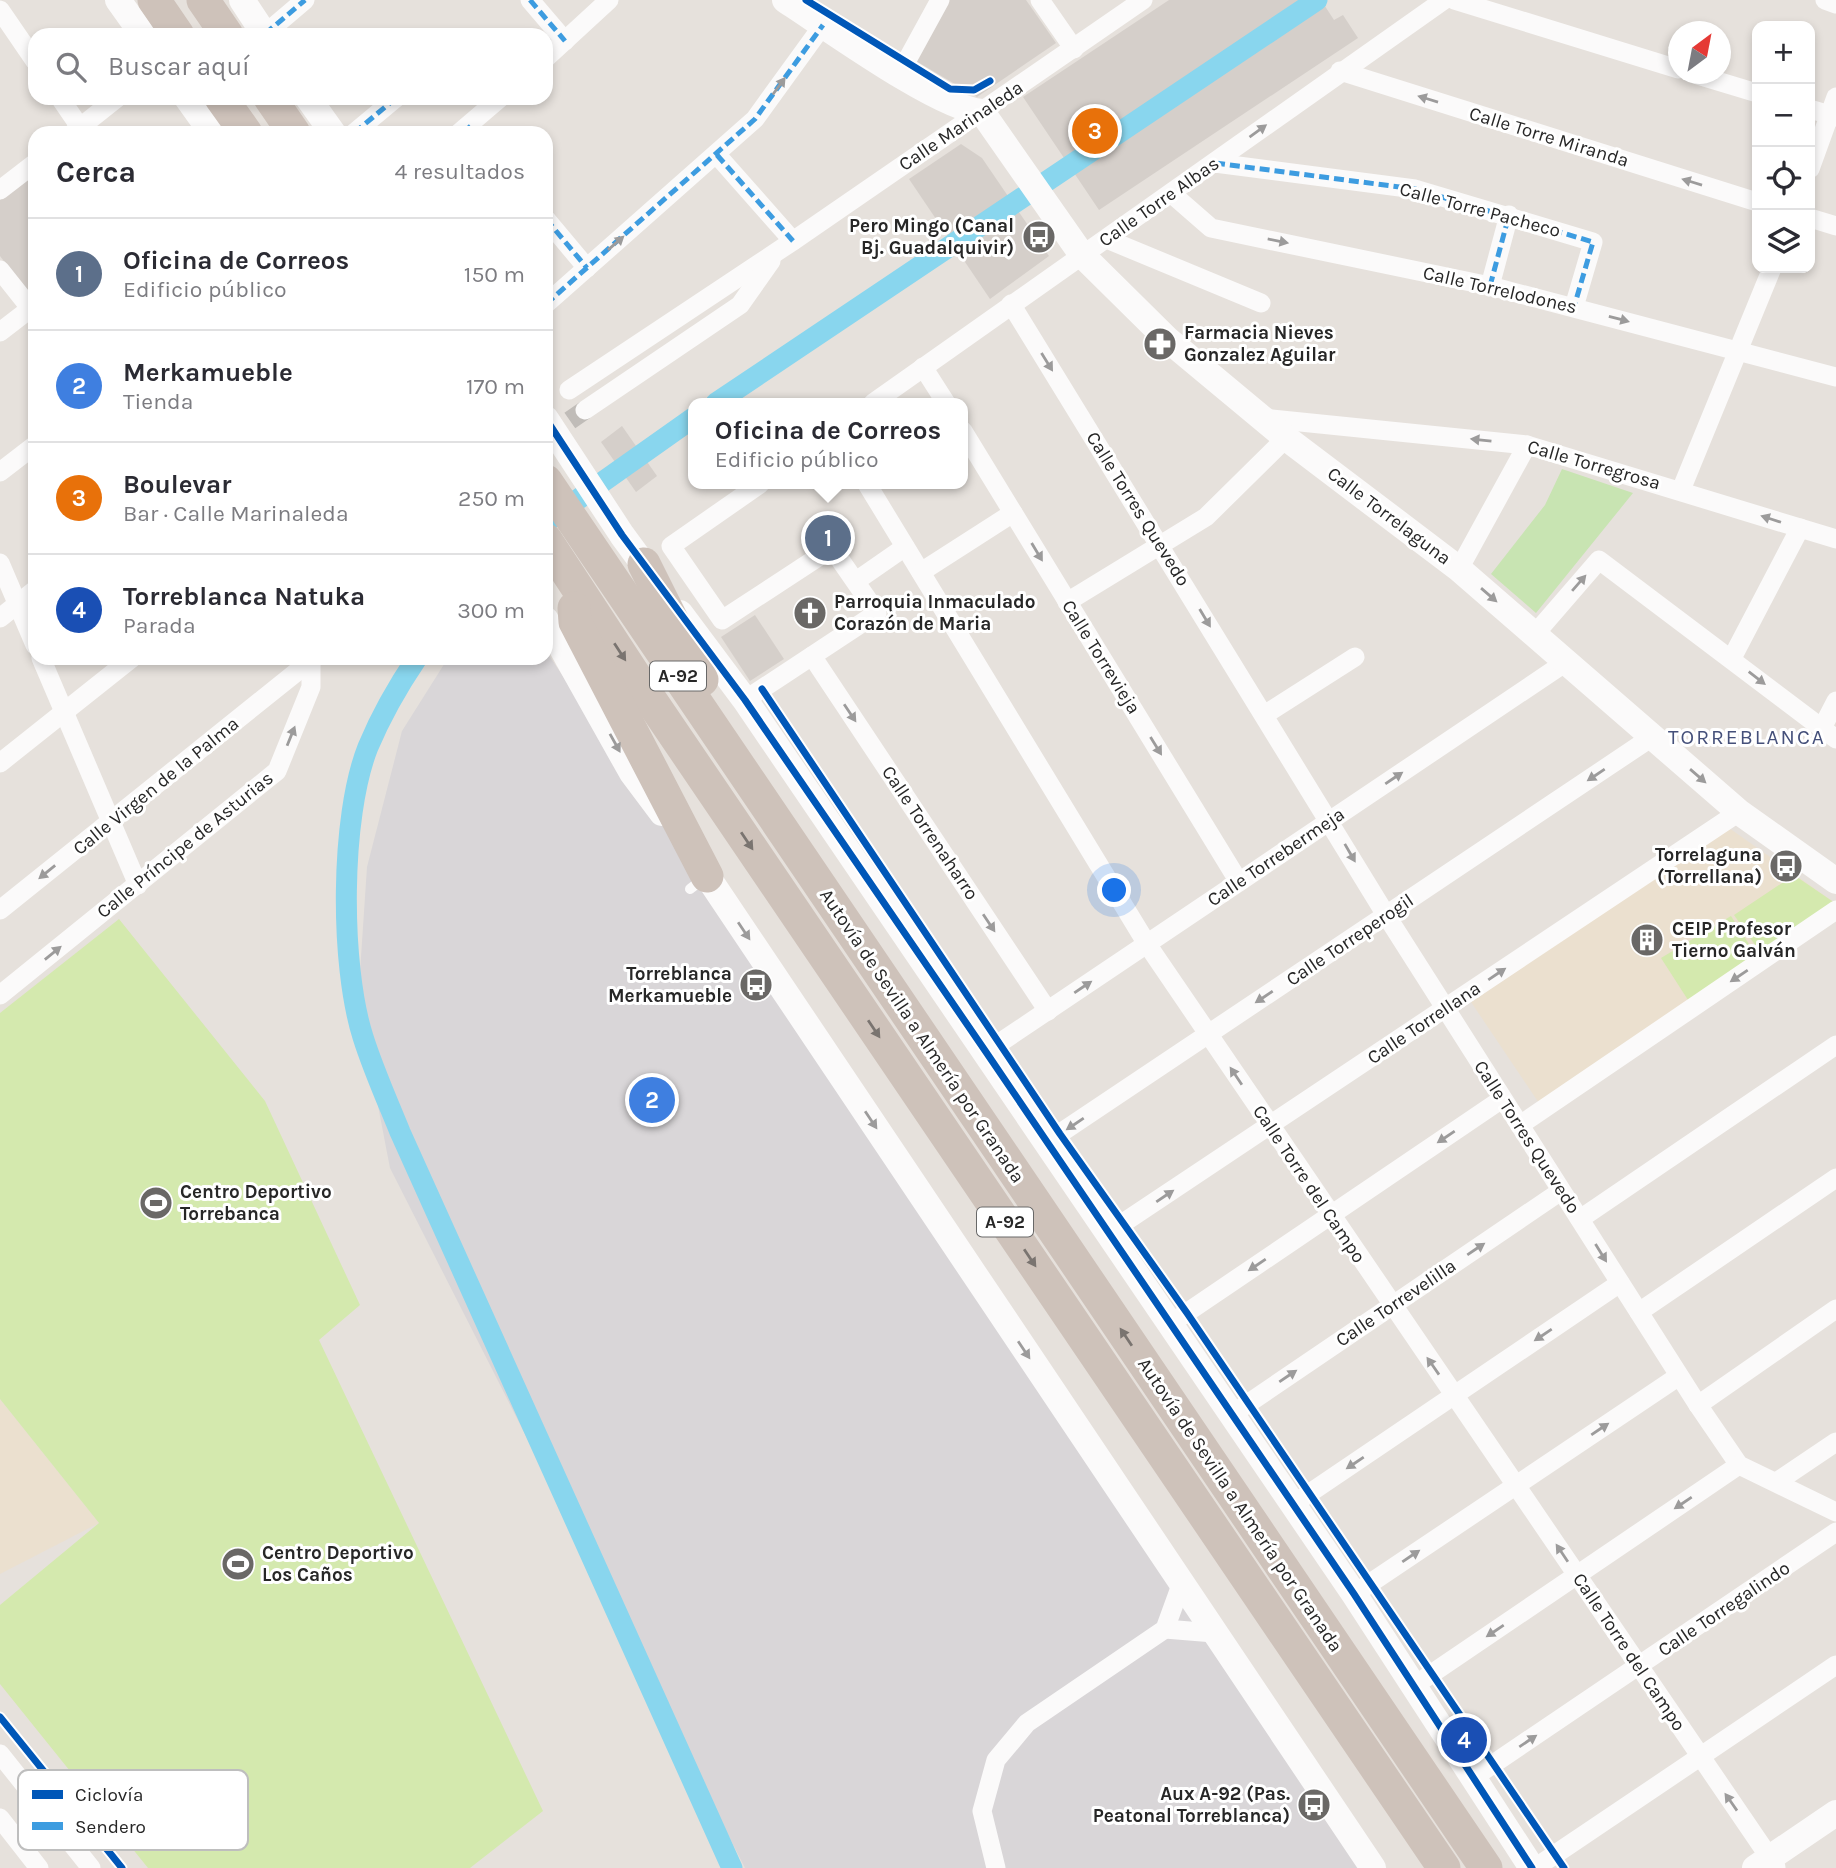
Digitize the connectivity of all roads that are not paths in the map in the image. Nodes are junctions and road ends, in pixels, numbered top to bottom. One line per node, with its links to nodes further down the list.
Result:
1 (118, 0): 18 (street)
2 (154, 0): 19 (highway)
3 (203, 0): 20 (highway)
4 (242, 0): 21 (street)
5 (305, 0): 22 (street)
6 (530, 0): 23 (street)
7 (610, 0): 23 (street)
8 (785, 0): 17 (street)
9 (940, 0): 29 (street)
10 (1040, 0): 24 (street)
11 (1143, 0): 24 (street, Calle Marinaleda)
12 (1444, 0): 28 (street, Calle Torre Albas)
13 (1454, 0): 27 (street)
14 (1825, 0): 15 (street)
15 (1836, 4)
16 (0, 10): 25 (street)
17 (823, 25): 29 (street); 51 (street, one-way to 17)
18 (138, 28)
19 (172, 28)
20 (222, 28)
21 (260, 28)
22 (273, 28)
23 (565, 41): 26 (street)
24 (1074, 49): 42 (street, Calle Marinaleda)
25 (28, 51)
26 (553, 52)
27 (1668, 66)
28 (1340, 71): 53 (street, Calle Torre Albas, one-way to 28); 57 (street, Calle Torre Miranda, one-way to 28)
29 (900, 73): 42 (street)
30 (1727, 84): 31 (street)
31 (1752, 91)
32 (64, 105): 43 (street)
33 (109, 105): 44 (street)
34 (192, 105): 45 (street)
35 (226, 105): 46 (highway)
36 (275, 105): 47 (highway)
37 (314, 105): 48 (street)
38 (388, 105): 49 (street)
39 (492, 105): 50 (street)
40 (1815, 109): 41 (street)
41 (1834, 110): 52 (street)
42 (982, 112): 63 (street, Calle Marinaleda); 64 (street, Calle Torrelaguna)
43 (76, 126)
44 (85, 126)
45 (207, 126)
46 (241, 126)
47 (289, 126)
48 (327, 126)
49 (362, 126)
50 (471, 126)
51 (718, 155): 63 (street); 65 (street, one-way to 51)
52 (1815, 157)
53 (1215, 163): 56 (street, Calle Torre Albas); 58 (street, Calle Torre Pacheco)
54 (28, 168): 55 (street)
55 (0, 190)
56 (1172, 194): 62 (street, Calle Torre Albas); 68 (street, Calle Torrelodones, one-way to 68)
57 (1752, 200)
58 (1509, 215): 68 (street); 73 (street, Calle Torre Pacheco)
59 (1815, 220): 60 (street)
60 (1836, 226)
61 (553, 227): 65 (street)
62 (1109, 240): 64 (street, Calle Torre Albas); 71 (street)
63 (785, 246): 79 (street, Calle Marinaleda); 82 (street, Calle Marinaleda)
64 (1082, 255): 72 (street, Calle Torre Albas); 83 (street, Calle Torrelaguna)
65 (587, 268): 69 (street)
66 (0, 270): 70 (street)
67 (1770, 273): 76 (street)
68 (1490, 286): 73 (street, Calle Torrelodones)
69 (553, 298)
70 (28, 303)
71 (1261, 303)
72 (1012, 304): 77 (street, Calle Torre Albas); 98 (street, Calle Torres Quevedo, one-way to 98)
73 (1574, 307): 76 (street, Calle Torrelodones, one-way to 76)
74 (28, 312): 75 (street)
75 (0, 332)
76 (1740, 351): 78 (street, Calle Torrelodones); 93 (street)
77 (923, 367): 80 (street, Calle Torre Albas); 81 (street)
78 (1836, 377)
79 (569, 390)
80 (880, 398)
81 (943, 398)
82 (585, 410)
83 (1261, 418): 85 (street, Calle Torrelaguna); 87 (street, Calle Torregrosa, one-way to 83)
84 (553, 433): 97 (street)
85 (1286, 438): 98 (street); 103 (street, Calle Torrelaguna)
86 (968, 439): 94 (street, Calle Torrevieja)
87 (1527, 445): 93 (street, Calle Torregrosa); 103 (street)
88 (28, 450): 89 (street)
89 (0, 472)
90 (553, 488): 97 (highway, Autovía de Sevilla a Almería por Granada / A-92)
91 (753, 489): 101 (street)
92 (870, 489): 99 (street, Calle Torre del Campo)
93 (1681, 490): 95 (street, Calle Torregrosa, one-way to 93)
94 (1013, 513): 104 (street); 108 (street, Calle Torrevieja, one-way to 108)
95 (1800, 528): 96 (street, Calle Torregrosa); 116 (street)
96 (1836, 539)
97 (609, 545): 101 (street); 129 (highway, Autovía de Sevilla a Almería por Granada / A-92)
98 (1161, 546): 108 (street); 125 (street, Calle Torres Quevedo, one-way to 125)
99 (905, 547): 104 (street, Calle Torre del Campo); 106 (street)
100 (553, 550): 105 (highway, Autovía de Sevilla a Almería por Granada / A-92)
101 (657, 555): 106 (street); 122 (street); 129 (highway)
102 (0, 564): 109 (street)
103 (1459, 569): 113 (street, Calle Torrelaguna, one-way to 113)
104 (920, 572): 140 (street, Calle Torre del Campo)
105 (570, 574): 134 (highway); 195 (highway, Autovía de Sevilla a Almería por Granada / A-92, one-way to 195)
106 (856, 580): 114 (street)
107 (28, 596): 109 (street)
108 (1067, 602): 135 (street, Calle Torrevieja, one-way to 135)
109 (18, 604): 110 (street); 111 (street)
110 (0, 618)
111 (28, 628)
112 (553, 632): 134 (street, one-way to 134)
113 (1535, 635): 116 (street, one-way to 116); 117 (street, Calle Torrelaguna)
114 (812, 656): 122 (street); 143 (street, Calle Torrenaharro, one-way to 143)
115 (1355, 657): 125 (street)
116 (1732, 658): 126 (street, one-way to 126)
117 (1566, 662): 127 (street, Calle Torrelaguna); 131 (street, Calle Torrebermeja, one-way to 117)
118 (44, 665): 124 (street)
119 (122, 665): 124 (street)
120 (304, 665): 132 (street, Calle Virgen de la Palma)
121 (311, 665): 136 (street, Calle Príncipe de Asturias, one-way to 121)
122 (745, 700): 146 (street)
123 (1836, 701): 126 (street)
124 (64, 712): 128 (street); 132 (street)
125 (1264, 715): 131 (street, Calle Torres Quevedo)
126 (1829, 734)
127 (1652, 737): 130 (street, Calle Torrelaguna, one-way to 130); 139 (street, Calle Torreperogil, one-way to 139)
128 (0, 763)
129 (761, 798): 184 (highway, Autovía de Sevilla a Almería por Granada / A-92, one-way to 129)
130 (1739, 811): 133 (street, Calle Torrelaguna); 142 (street, Calle Torrellana, one-way to 130)
131 (1331, 820): 135 (street, Calle Torrebermeja); 139 (street, Calle Torres Quevedo, one-way to 139)
132 (111, 821): 136 (street); 138 (street, Calle Virgen de la Palma, one-way to 138)
133 (1836, 880)
134 (699, 882): 173 (street, one-way to 173)
135 (1239, 882): 140 (street, Calle Torrebermeja)
136 (138, 885): 141 (street, Calle Príncipe de Asturias, one-way to 136)
137 (1836, 910): 148 (street, one-way to 148)
138 (0, 911)
139 (1387, 915): 142 (street, Calle Torres Quevedo); 144 (street, Calle Torreperogil, one-way to 144)
140 (1147, 944): 143 (street, Calle Torrebermeja, one-way to 140); 144 (street, Calle Torre del Campo)
141 (0, 995)
142 (1446, 1008): 147 (street, Calle Torres Quevedo); 149 (street, Calle Torrellana)
143 (1048, 1011): 146 (street, Calle Torrebermeja)
144 (1208, 1035): 149 (street, Calle Torre del Campo, one-way to 144); 150 (street, Calle Torreperogil, one-way to 150)
145 (1836, 1045): 154 (street)
146 (986, 1052): 150 (street)
147 (1502, 1099): 148 (street, Calle Torres Quevedo); 153 (street, one-way to 153)
148 (1520, 1125): 152 (street, Calle Torres Quevedo)
149 (1270, 1126): 153 (street, Calle Torre del Campo); 155 (street, Calle Torrellana, one-way to 149)
150 (1047, 1142): 155 (street)
151 (1836, 1178): 159 (street)
152 (1562, 1191): 154 (street, Calle Torres Quevedo); 157 (street, Calle Torrevelilla, one-way to 152)
153 (1331, 1215): 157 (street, Calle Torre del Campo); 160 (street, one-way to 160)
154 (1580, 1219): 156 (street, Calle Torres Quevedo, one-way to 156)
155 (1108, 1233): 160 (street)
156 (1620, 1283): 159 (street, Calle Torres Quevedo); 162 (street, one-way to 162)
157 (1392, 1306): 162 (street, Calle Torre del Campo, one-way to 157); 164 (street, Calle Torrevelilla, one-way to 157)
158 (1836, 1310): 163 (street)
159 (1639, 1312): 161 (street, Calle Torres Quevedo)
160 (1170, 1324): 164 (street)
161 (1679, 1376): 163 (street, Calle Torres Quevedo); 168 (street, one-way to 161)
162 (1454, 1395): 168 (street, Calle Torre del Campo); 169 (street, one-way to 169)
163 (1698, 1405): 166 (street, Calle Torres Quevedo)
164 (1231, 1415): 169 (street)
165 (1836, 1442): 167 (street)
166 (1739, 1465): 167 (street); 172 (street, one-way to 172)
167 (1778, 1482): 170 (street)
168 (1516, 1486): 172 (street, Calle Torre del Campo, one-way to 168); 174 (street, one-way to 168)
169 (1292, 1505): 174 (street)
170 (1836, 1512)
171 (1836, 1532): 178 (street, Calle Torregalindo)
172 (1577, 1576): 178 (street, Calle Torre del Campo); 179 (street, one-way to 179)
173 (1181, 1585): 175 (street); 176 (street)
174 (1354, 1594): 179 (street)
175 (1165, 1629): 176 (street); 193 (street)
176 (1214, 1633): 194 (street)
177 (1836, 1665): 181 (street)
178 (1639, 1668): 181 (street, Calle Torre del Campo); 183 (street, Calle Torregalindo, one-way to 178)
179 (1415, 1685): 183 (street)
180 (0, 1754): 182 (street)
181 (1700, 1757): 190 (street, Calle Torre del Campo, one-way to 181); 198 (street)
182 (18, 1777)
183 (1472, 1779): 198 (street)
184 (1441, 1802): 196 (highway, Autovía de Sevilla a Almería por Granada / A-92); 197 (highway)
185 (1836, 1813): 190 (street)
186 (0, 1818): 187 (street)
187 (18, 1841)
188 (25, 1850): 191 (street)
189 (77, 1850): 192 (street)
190 (1767, 1865)
191 (39, 1868)
192 (91, 1868)
193 (996, 1868)
194 (1373, 1868)
195 (1444, 1868)
196 (1486, 1868)
197 (1500, 1868)
198 (1533, 1868)

